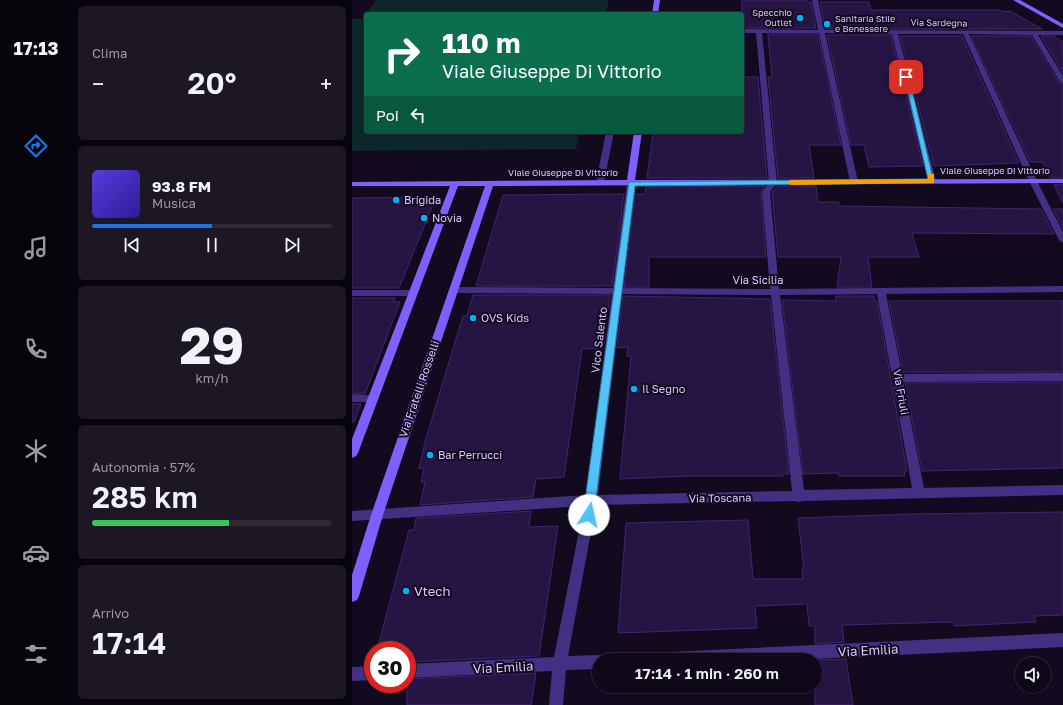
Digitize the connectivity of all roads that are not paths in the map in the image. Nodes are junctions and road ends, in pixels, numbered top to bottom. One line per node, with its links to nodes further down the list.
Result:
1 (656, 0): 4 (street)
2 (815, 0): 8 (street)
3 (1016, 0): 5 (street)
4 (655, 12)
5 (1063, 26)
6 (744, 31): 7 (street, Via Sardegna)
7 (759, 31): 8 (street, Via Sardegna); 19 (street)
8 (820, 32): 9 (street, Via Sardegna); 20 (street)
9 (895, 32): 10 (street, Via Sardegna); 16 (street)
10 (965, 33): 11 (street, Via Sardegna); 17 (street)
11 (1034, 33): 12 (street, Via Sardegna); 13 (street)
12 (1063, 33)
13 (1063, 82)
14 (610, 134): 21 (street)
15 (638, 134): 22 (street)
16 (932, 181): 17 (street, Viale Giuseppe Di Vittorio); 20 (street, Viale Giuseppe Di Vittorio)
17 (1033, 181): 18 (street, Viale Giuseppe Di Vittorio); 26 (street)
18 (1063, 181)
19 (773, 182): 20 (street, Viale Giuseppe Di Vittorio); 22 (street, Viale Giuseppe Di Vittorio); 31 (street)
20 (854, 182)
21 (600, 183): 22 (street, Viale Giuseppe Di Vittorio); 25 (street, Viale Giuseppe Di Vittorio)
22 (631, 183): 29 (street, Vico Salento)
23 (352, 184): 24 (street, Viale Giuseppe Di Vittorio)
24 (455, 184): 25 (street, Viale Giuseppe Di Vittorio); 33 (street)
25 (490, 184): 28 (street, Via Fratelli Rosselli)
26 (1063, 240)
27 (1063, 289): 30 (street, Via Sicilia)
28 (453, 290): 29 (street, Via Sicilia); 43 (street, Via Fratelli Rosselli)
29 (618, 291): 31 (street, Via Sicilia); 42 (street, Vico Salento)
30 (882, 291): 31 (street, Via Sicilia); 35 (street, Via Friuli)
31 (775, 292): 41 (street)
32 (352, 293): 33 (street)
33 (413, 293): 37 (street)
34 (1063, 377): 35 (street)
35 (898, 378): 40 (street, Via Friuli)
36 (352, 398): 37 (street)
37 (372, 399): 38 (street)
38 (352, 453)
39 (1063, 490): 40 (street, Via Toscana)
40 (919, 494): 41 (street, Via Toscana)
41 (799, 497): 42 (street, Via Toscana)
42 (592, 500): 43 (street, Via Toscana); 49 (street, Vico Salento)
43 (377, 515): 44 (street, Via Toscana); 45 (street, Via Fratelli Rosselli)
44 (352, 516)
45 (352, 596)
46 (1063, 640): 47 (street, Via Emilia)
47 (795, 653)
48 (592, 662): 49 (street, Via Emilia)
49 (560, 664): 50 (street, Via Emilia); 53 (street, Vico Salento)
50 (416, 671)
51 (364, 673): 52 (street)
52 (352, 674)
53 (556, 705)

